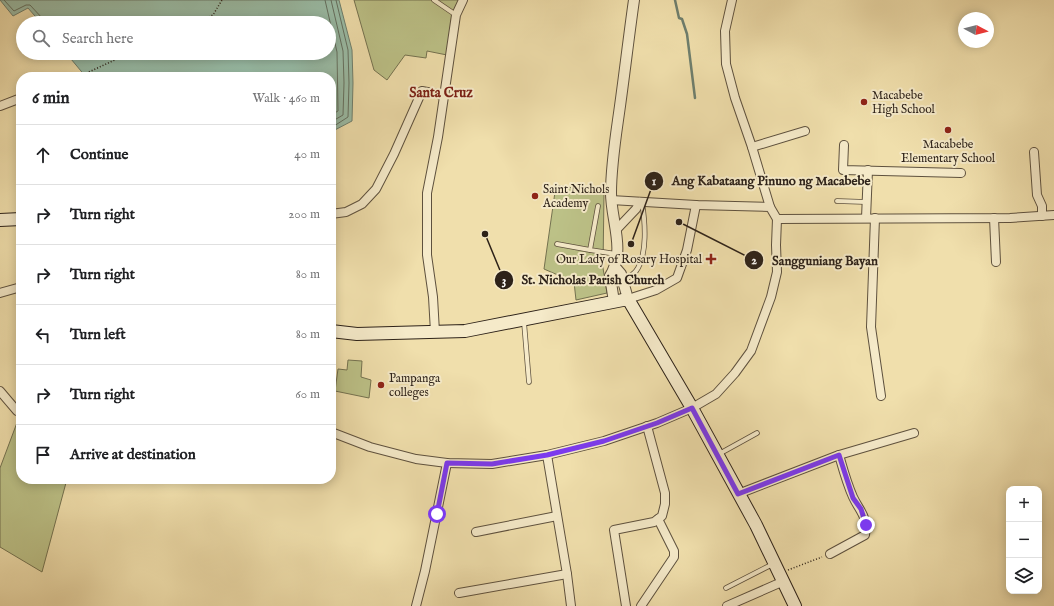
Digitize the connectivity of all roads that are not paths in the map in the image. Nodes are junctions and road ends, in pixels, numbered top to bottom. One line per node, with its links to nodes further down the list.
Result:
1 (434, 0): 5 (lane)
2 (463, 0): 5 (street)
3 (634, 0): 15 (street)
4 (732, 0): 11 (street)
5 (456, 15): 6 (street)
6 (443, 95): 22 (street); 43 (street)
7 (16, 100): 8 (street)
8 (0, 106)
9 (805, 131): 11 (street)
10 (844, 145): 13 (street)
11 (752, 147): 21 (street)
12 (1034, 152): 24 (street)
13 (868, 170): 14 (street); 18 (street)
14 (961, 173)
15 (611, 200): 17 (street); 30 (street)
16 (837, 201): 18 (lane)
17 (641, 202): 19 (street); 30 (street); 36 (lane)
18 (867, 202): 26 (street)
19 (696, 205): 21 (street); 39 (street)
20 (598, 206): 32 (lane)
21 (770, 207): 25 (street)
22 (336, 213)
23 (1054, 215): 24 (street)
24 (1042, 216): 27 (street)
25 (777, 218): 26 (street); 47 (street)
26 (870, 218): 27 (street); 46 (street)
27 (994, 218): 34 (street)
28 (16, 219): 29 (main road)
29 (0, 220)
30 (617, 228): 33 (street)
31 (557, 244): 32 (lane)
32 (590, 250): 33 (lane)
33 (617, 254): 35 (street)
34 (996, 262)
35 (615, 267): 36 (street); 40 (street)
36 (623, 282): 39 (street)
37 (16, 288): 38 (street)
38 (0, 293)
39 (628, 299): 40 (main road); 47 (main road)
40 (614, 302): 41 (main road)
41 (524, 319): 43 (main road); 44 (lane)
42 (336, 332): 43 (main road)
43 (435, 332)
44 (529, 382)
45 (0, 391): 48 (street)
46 (881, 396)
47 (692, 408): 49 (street); 54 (main road)
48 (16, 410)
49 (647, 426): 53 (street); 59 (street)
50 (757, 433): 54 (lane)
51 (914, 433): 55 (street)
52 (336, 434): 56 (street)
53 (547, 455): 56 (street); 58 (street)
54 (717, 455): 57 (main road)
55 (839, 455): 57 (street); 61 (street)
56 (447, 463): 66 (street)
57 (738, 494): 62 (main road)
58 (557, 516): 60 (street); 63 (street)
59 (658, 519): 68 (street); 69 (street)
60 (476, 532)
61 (830, 554)
62 (779, 572): 64 (lane); 70 (street); 71 (main road)
63 (567, 574): 65 (street); 67 (street)
64 (726, 588)
65 (459, 593)
66 (416, 606)
67 (571, 606)
68 (626, 606)
69 (641, 606)
70 (727, 606)
71 (795, 606)

